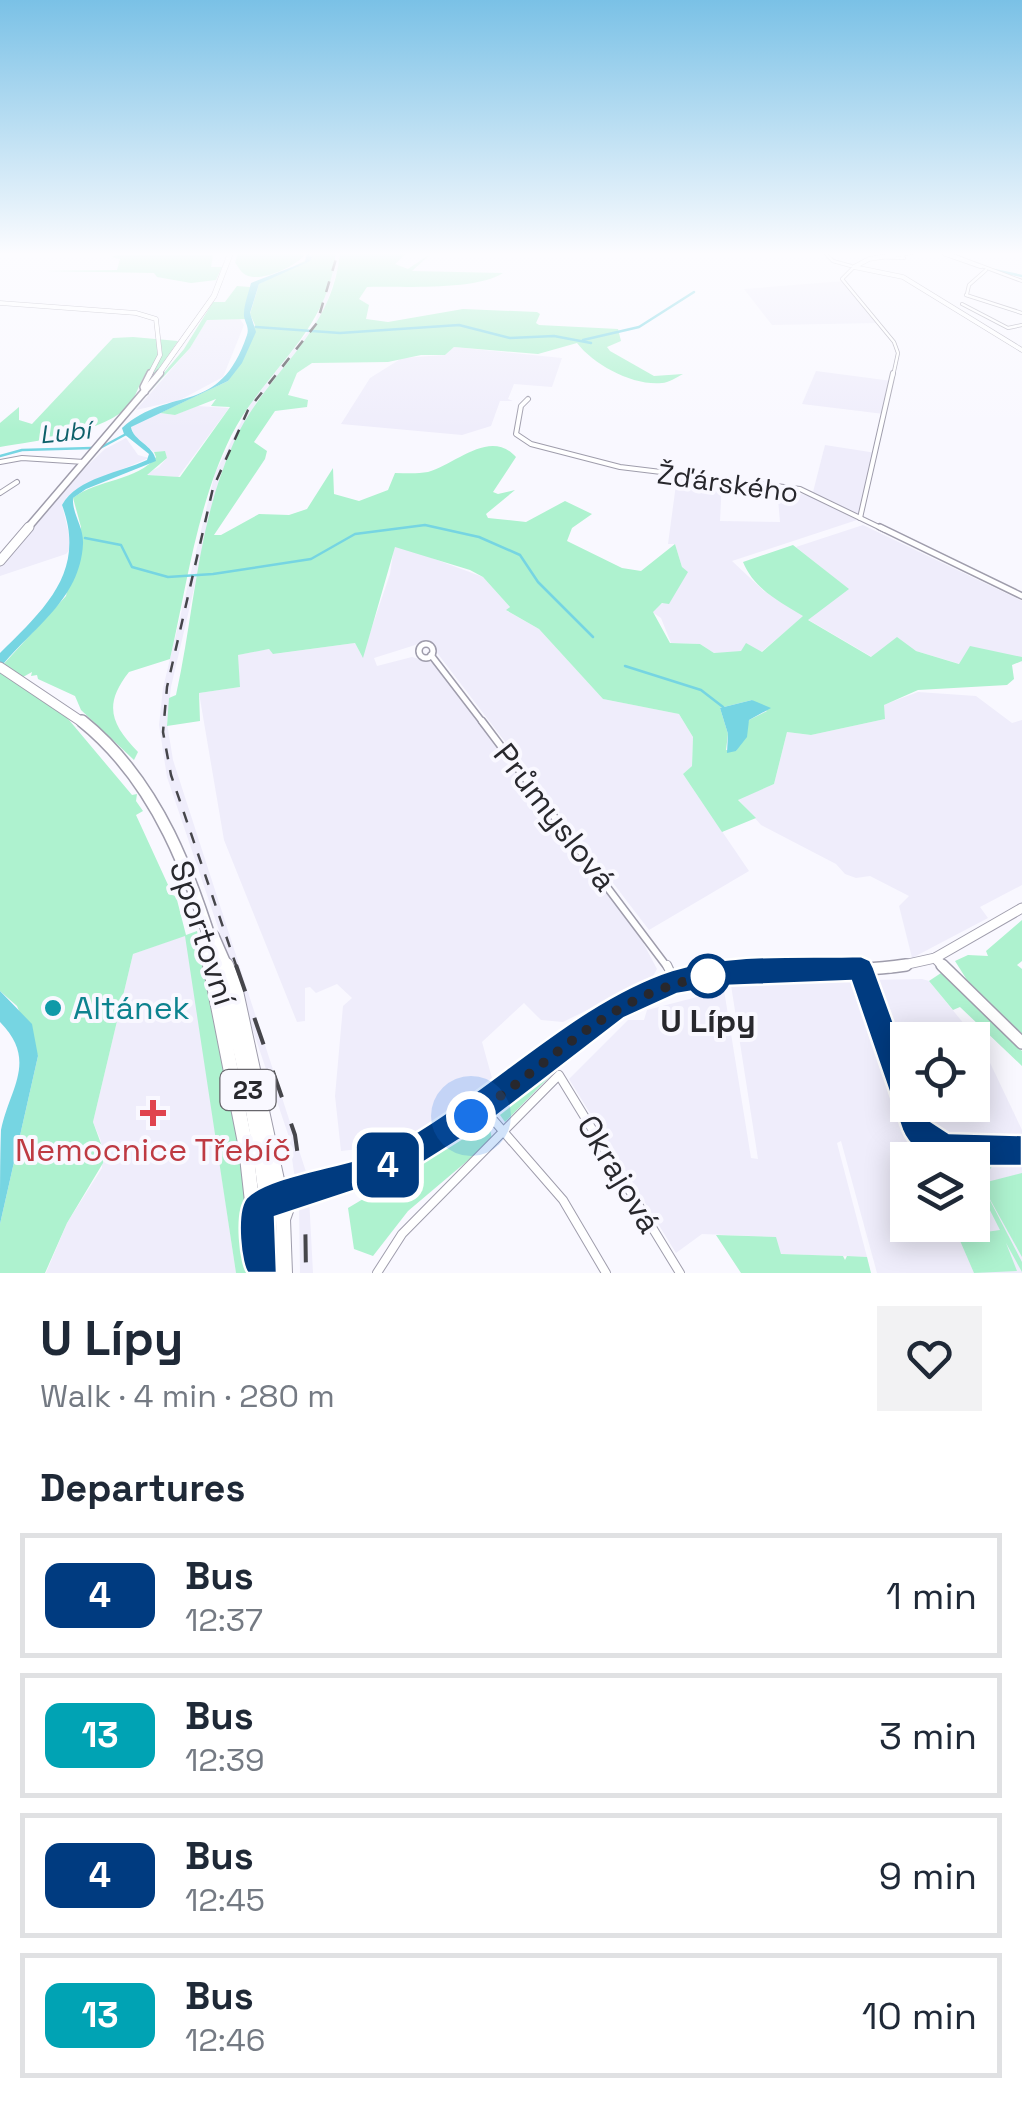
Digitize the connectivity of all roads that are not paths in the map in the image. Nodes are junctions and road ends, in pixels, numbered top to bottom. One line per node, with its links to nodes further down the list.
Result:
1 (114, 311): 8 (street)
2 (203, 311): 8 (main road)
3 (868, 311): 14 (street)
4 (956, 311): 7 (street)
5 (976, 311): 6 (street)
6 (1022, 325)
7 (1022, 350)
8 (145, 392): 11 (main road)
9 (528, 400): 14 (street, Žďárského)
10 (0, 462): 11 (street)
11 (84, 462): 15 (main road)
12 (13, 484): 13 (street)
13 (0, 493)
14 (860, 518): 16 (street, Žďárského)
15 (0, 561)
16 (1022, 596)
17 (430, 655): 24 (street, Průmyslová)
18 (0, 666): 19 (main road, Sportovní / 23)
19 (12, 674): 21 (main road, Sportovní / 23)
20 (1022, 908): 22 (main road)
21 (201, 911): 29 (main road); 30 (main road); 32 (main road, Sportovní / 23)
22 (935, 958): 23 (main road); 25 (main road)
23 (861, 968): 24 (main road); 28 (street)
24 (675, 982): 26 (main road)
25 (1022, 1043)
26 (484, 1108): 27 (street); 29 (main road, bridge)
27 (501, 1132): 34 (street); 35 (street); 36 (street, Okrajová)
28 (1022, 1151)
29 (284, 1202): 30 (main road, bridge); 33 (main road)
30 (259, 1210): 31 (main road)
31 (260, 1273)
32 (272, 1273)
33 (285, 1273)
34 (377, 1273)
35 (606, 1273)
36 (680, 1273)

